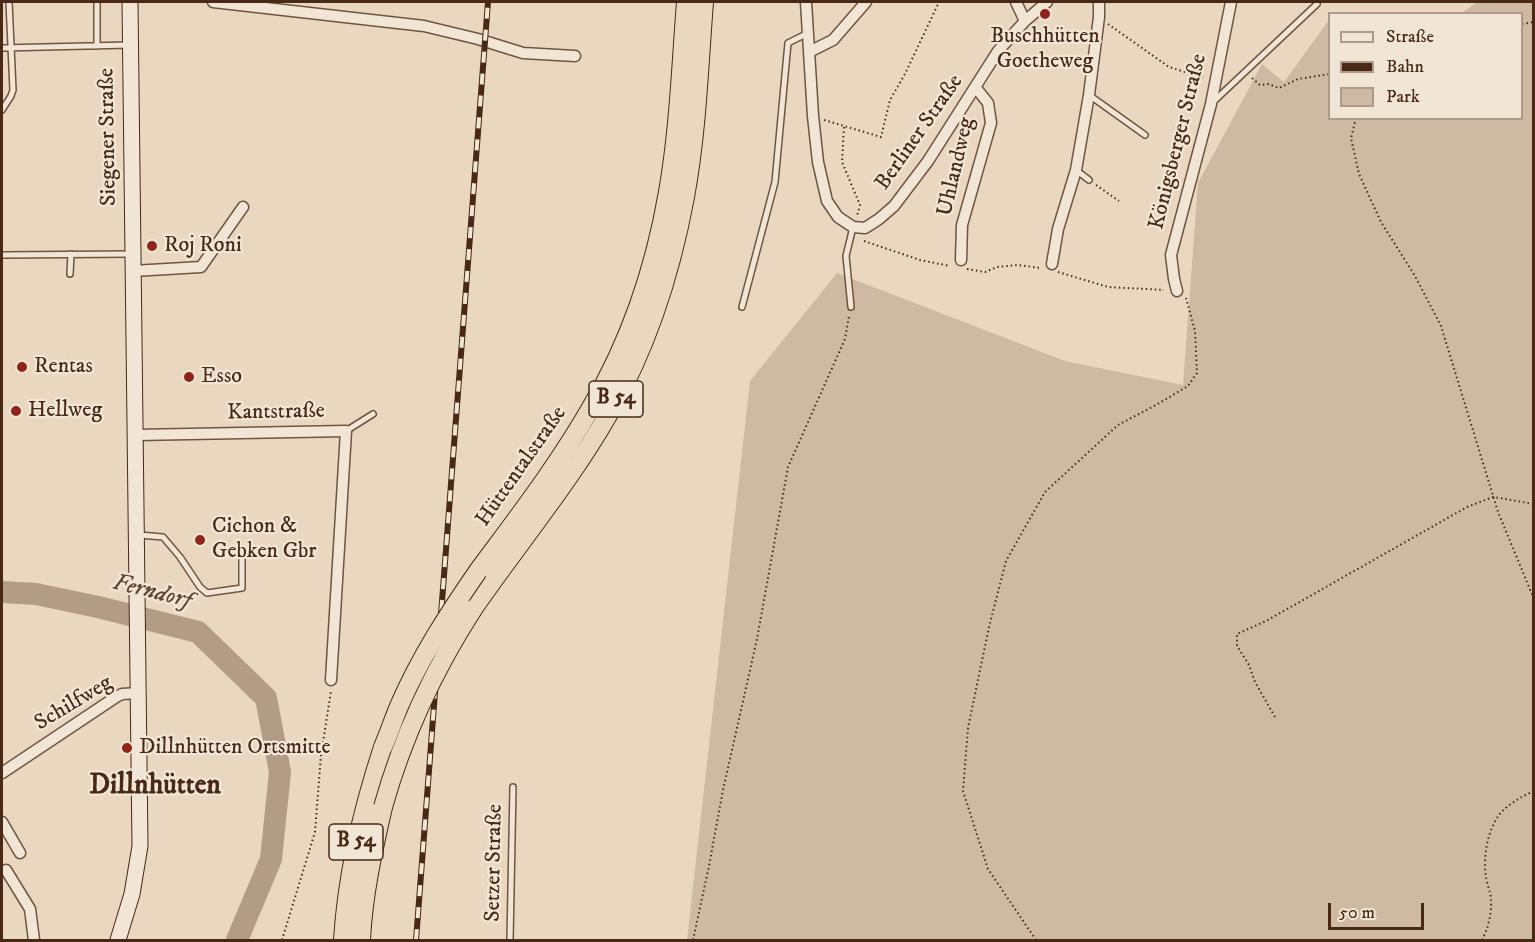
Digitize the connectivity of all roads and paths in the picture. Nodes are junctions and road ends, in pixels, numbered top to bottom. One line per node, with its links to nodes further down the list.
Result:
1 (9, 2): 21 (lane)
2 (97, 2): 19 (lane)
3 (130, 2): 18 (main road, Siegener Straße)
4 (213, 2): 23 (street)
5 (686, 2): 75 (highway, Hüttentalstraße / B 54, bridge)
6 (704, 2): 76 (highway, Hüttentalstraße / B 54, bridge)
7 (806, 2): 17 (street)
8 (866, 2): 22 (street)
9 (939, 2): 35 (path)
10 (1016, 2): 16 (street)
11 (1047, 2): 16 (street, Berliner Straße)
12 (1099, 2): 15 (street)
13 (1231, 2): 26 (street, Königsberger Straße)
14 (1317, 4): 24 (lane)
15 (1099, 17): 26 (path); 28 (street)
16 (1025, 21): 27 (street, Berliner Straße)
17 (808, 33): 22 (street); 53 (lane)
18 (130, 45): 19 (lane); 43 (main road, Siegener Straße)
19 (97, 46): 21 (lane)
20 (2, 48): 21 (lane)
21 (12, 48): 30 (lane)
22 (809, 52): 31 (street)
23 (575, 56)
24 (1246, 71): 25 (path); 29 (lane)
25 (1328, 74)
26 (1216, 81): 29 (street, Königsberger Straße)
27 (976, 88): 41 (street, Berliner Straße); 45 (street, Uhlandweg)
28 (1089, 95): 34 (lane); 37 (street)
29 (1211, 104): 52 (street, Königsberger Straße)
30 (2, 110)
31 (813, 116): 33 (path); 41 (street)
32 (1356, 120): 58 (path)
33 (844, 127): 35 (path); 41 (path)
34 (1145, 135)
35 (881, 137): 36 (path)
36 (880, 142)
37 (1076, 171): 38 (lane); 46 (street)
38 (1089, 180): 39 (path)
39 (1119, 201)
40 (243, 207): 48 (street)
41 (852, 231): 47 (path); 54 (lane)
42 (71, 254): 43 (lane); 44 (lane); 49 (lane)
43 (133, 254): 48 (main road, Siegener Straße)
44 (2, 255)
45 (961, 260)
46 (1052, 264)
47 (1037, 267)
48 (133, 271): 57 (main road, Siegener Straße)
49 (70, 274)
50 (1067, 275): 51 (path)
51 (1156, 290)
52 (1182, 294): 79 (path)
53 (742, 307)
54 (851, 307): 78 (path)
55 (373, 414): 56 (lane)
56 (346, 431): 57 (street, Kantstraße); 63 (street, Kantstraße)
57 (136, 435): 60 (main road, Siegener Straße)
58 (1493, 497): 59 (path); 62 (path); 65 (path)
59 (1533, 504)
60 (137, 535): 61 (lane); 64 (main road, Siegener Straße)
61 (242, 553)
62 (1533, 599)
63 (332, 680): 74 (path)
64 (139, 693): 66 (street, Schilfweg); 73 (main road, Siegener Straße)
65 (1275, 717)
66 (2, 773)
67 (513, 787): 77 (lane, Setzer Straße)
68 (1533, 791): 80 (path)
69 (2, 822): 70 (street)
70 (20, 853)
71 (6, 870): 72 (street)
72 (34, 940)
73 (118, 940)
74 (282, 940)
75 (343, 940)
76 (361, 940)
77 (510, 940)
78 (693, 940)
79 (1036, 940)
80 (1482, 940)

